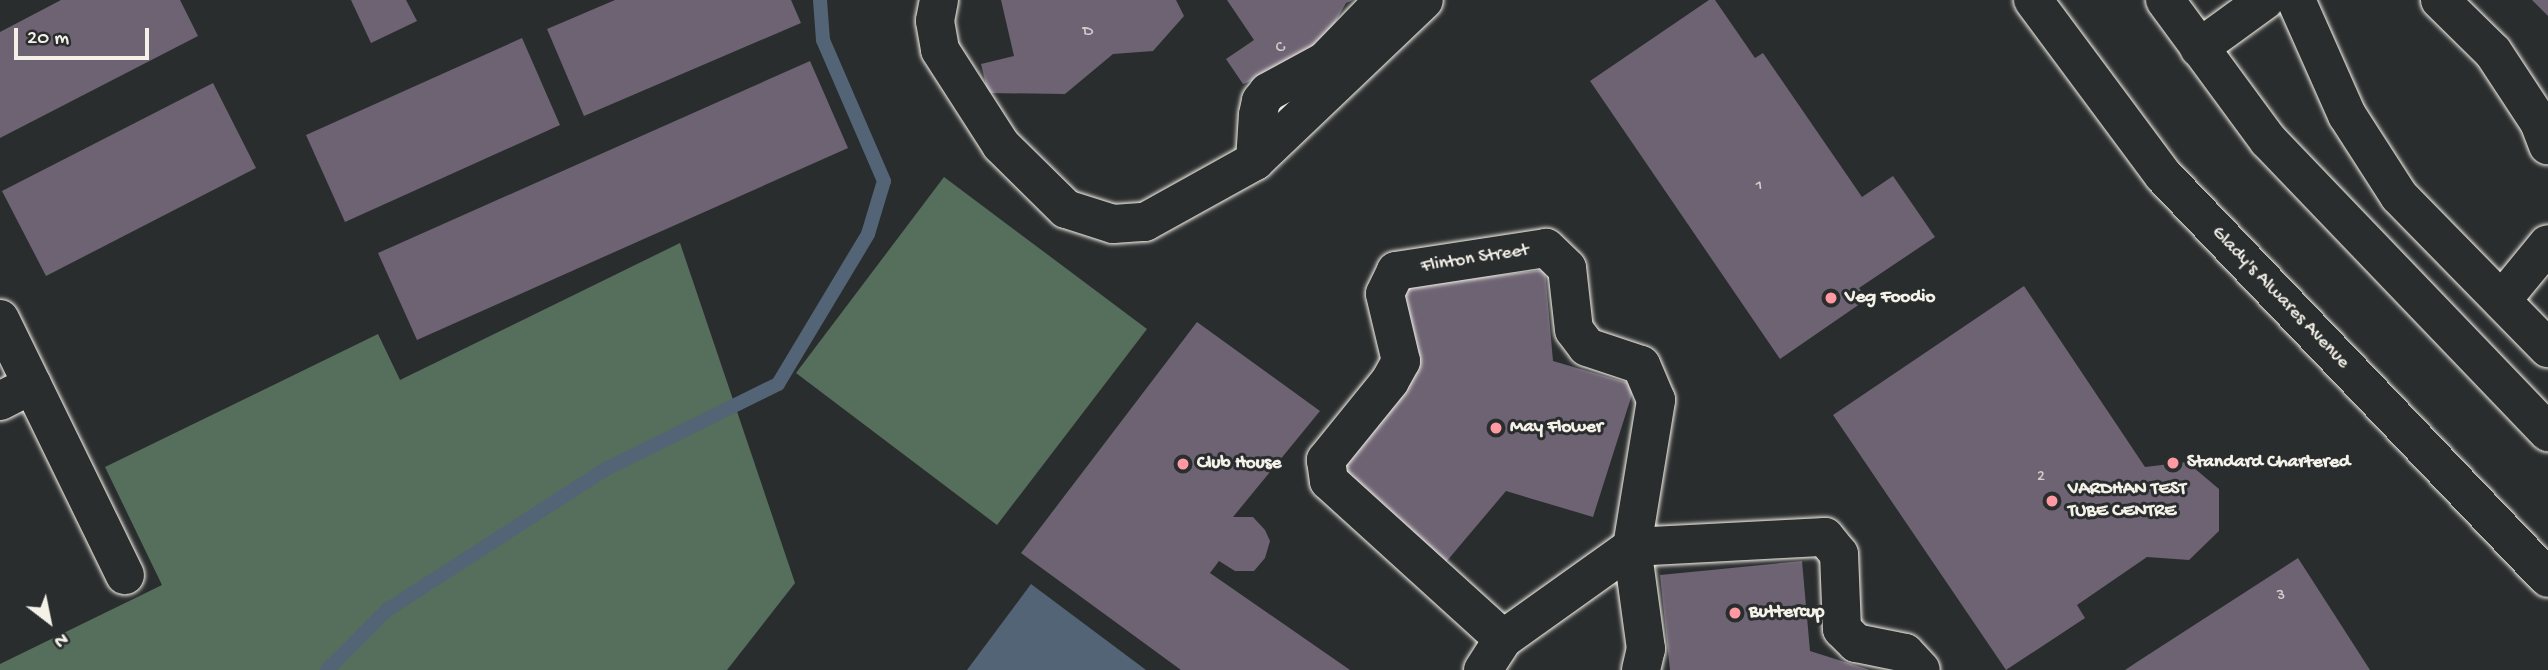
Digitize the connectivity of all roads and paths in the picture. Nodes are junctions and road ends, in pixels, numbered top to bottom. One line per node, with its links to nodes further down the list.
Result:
1 (939, 0): 11 (street)
2 (1384, 0): 11 (street)
3 (1424, 0): 11 (street)
4 (2033, 0): 20 (street, Glady's Alwares Avenue)
5 (2165, 0): 9 (street)
6 (2265, 0): 9 (street)
7 (2295, 0): 13 (street)
8 (2440, 0): 10 (street)
9 (2199, 48): 17 (street)
10 (2548, 145)
11 (1255, 161)
12 (2548, 244): 13 (street)
13 (2501, 300): 15 (street)
14 (0, 319): 16 (street)
15 (2548, 348)
16 (16, 393): 19 (street)
17 (2548, 432)
18 (1632, 547): 21 (street, Flinton Street); 21 (street, Flinton Street); 22 (street, Flinton Street); 23 (street)
19 (125, 575)
20 (2548, 578)
21 (1493, 655)
22 (1641, 670)
23 (1921, 670)

